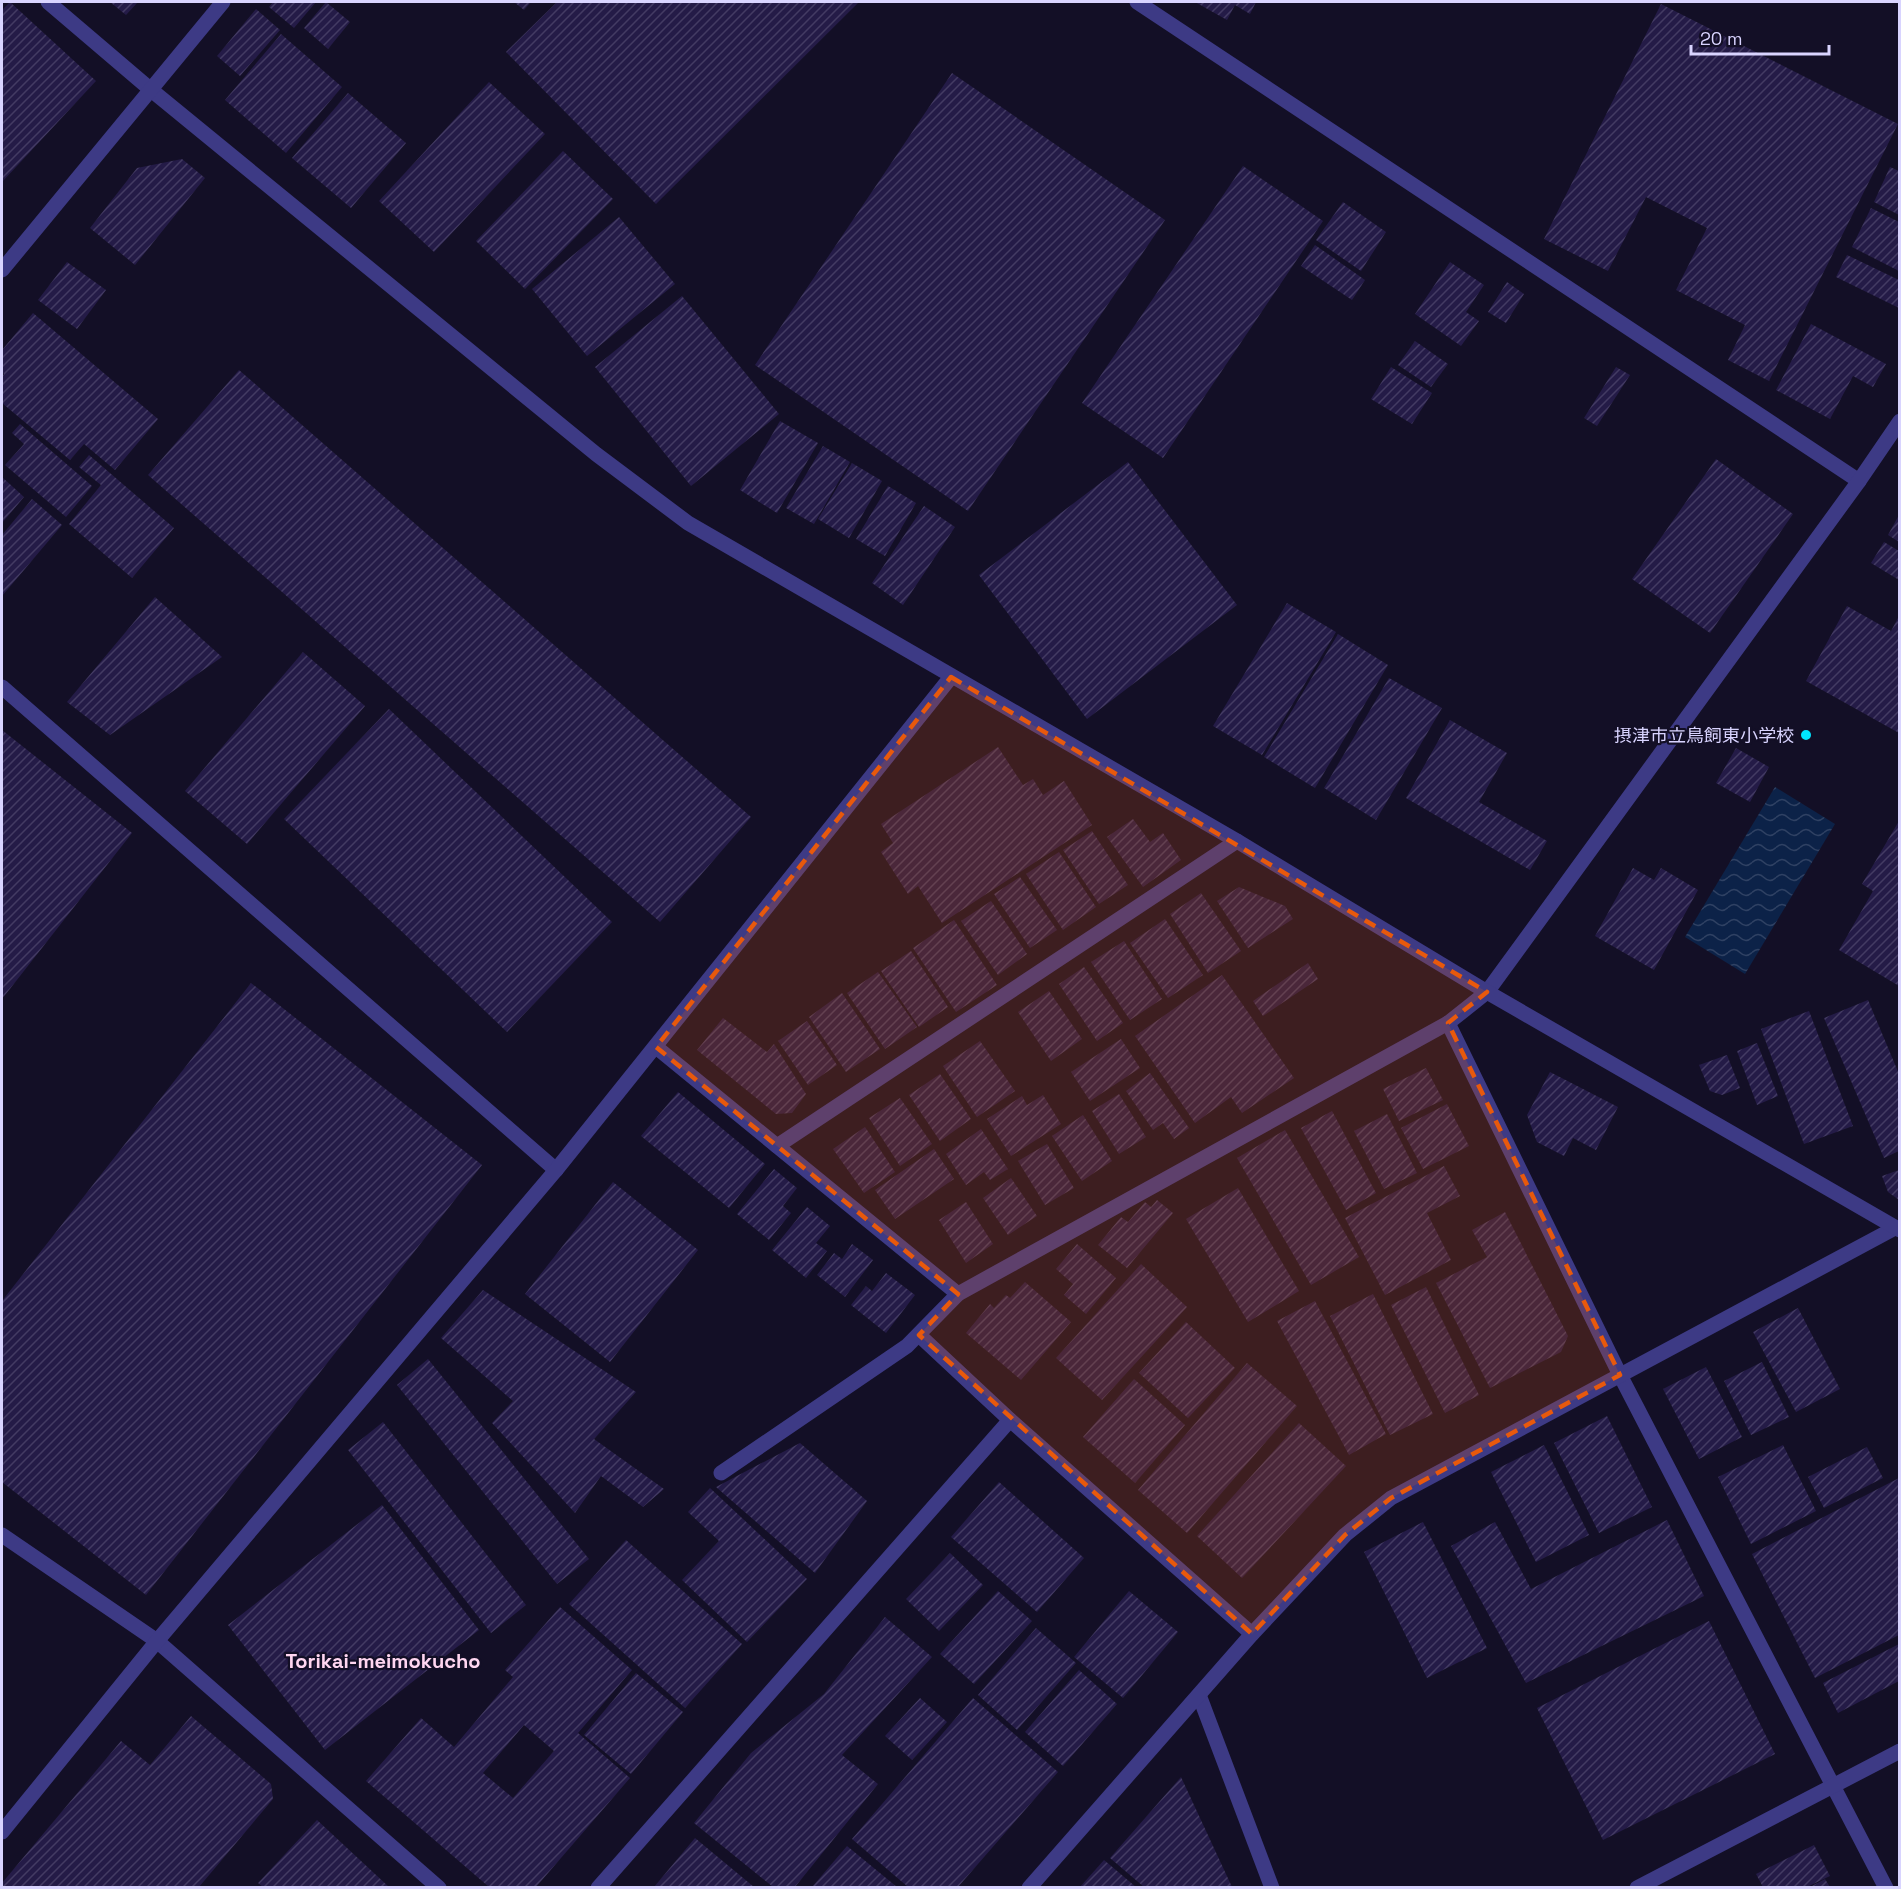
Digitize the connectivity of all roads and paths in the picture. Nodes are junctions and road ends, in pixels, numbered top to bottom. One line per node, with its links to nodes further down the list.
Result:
1 (48, 2): 4 (street)
2 (223, 2): 4 (street)
3 (1137, 2): 7 (street)
4 (150, 89): 5 (street); 8 (street)
5 (2, 270)
6 (1899, 421): 7 (street)
7 (1859, 482): 11 (street)
8 (951, 677): 10 (street); 13 (street)
9 (2, 687): 15 (street)
10 (1237, 841): 11 (street); 14 (street)
11 (1487, 992): 12 (street); 16 (street)
12 (1448, 1023): 17 (street); 19 (street)
13 (656, 1047): 14 (street); 15 (street)
14 (777, 1146): 17 (street)
15 (556, 1170): 24 (street)
16 (1897, 1229): 19 (street)
17 (958, 1294): 18 (street)
18 (919, 1335): 20 (street); 21 (street)
19 (1620, 1375): 23 (street); 27 (street)
20 (1010, 1420): 23 (street); 30 (street)
21 (721, 1473)
22 (2, 1535): 24 (street)
23 (1252, 1634): 25 (street)
24 (156, 1641): 28 (street); 29 (street)
25 (1199, 1695): 31 (street); 32 (street)
26 (1899, 1751): 27 (street)
27 (1834, 1785): 33 (street); 34 (street)
28 (2, 1832)
29 (439, 1887)
30 (598, 1887)
31 (1029, 1887)
32 (1272, 1887)
33 (1637, 1887)
34 (1886, 1887)

